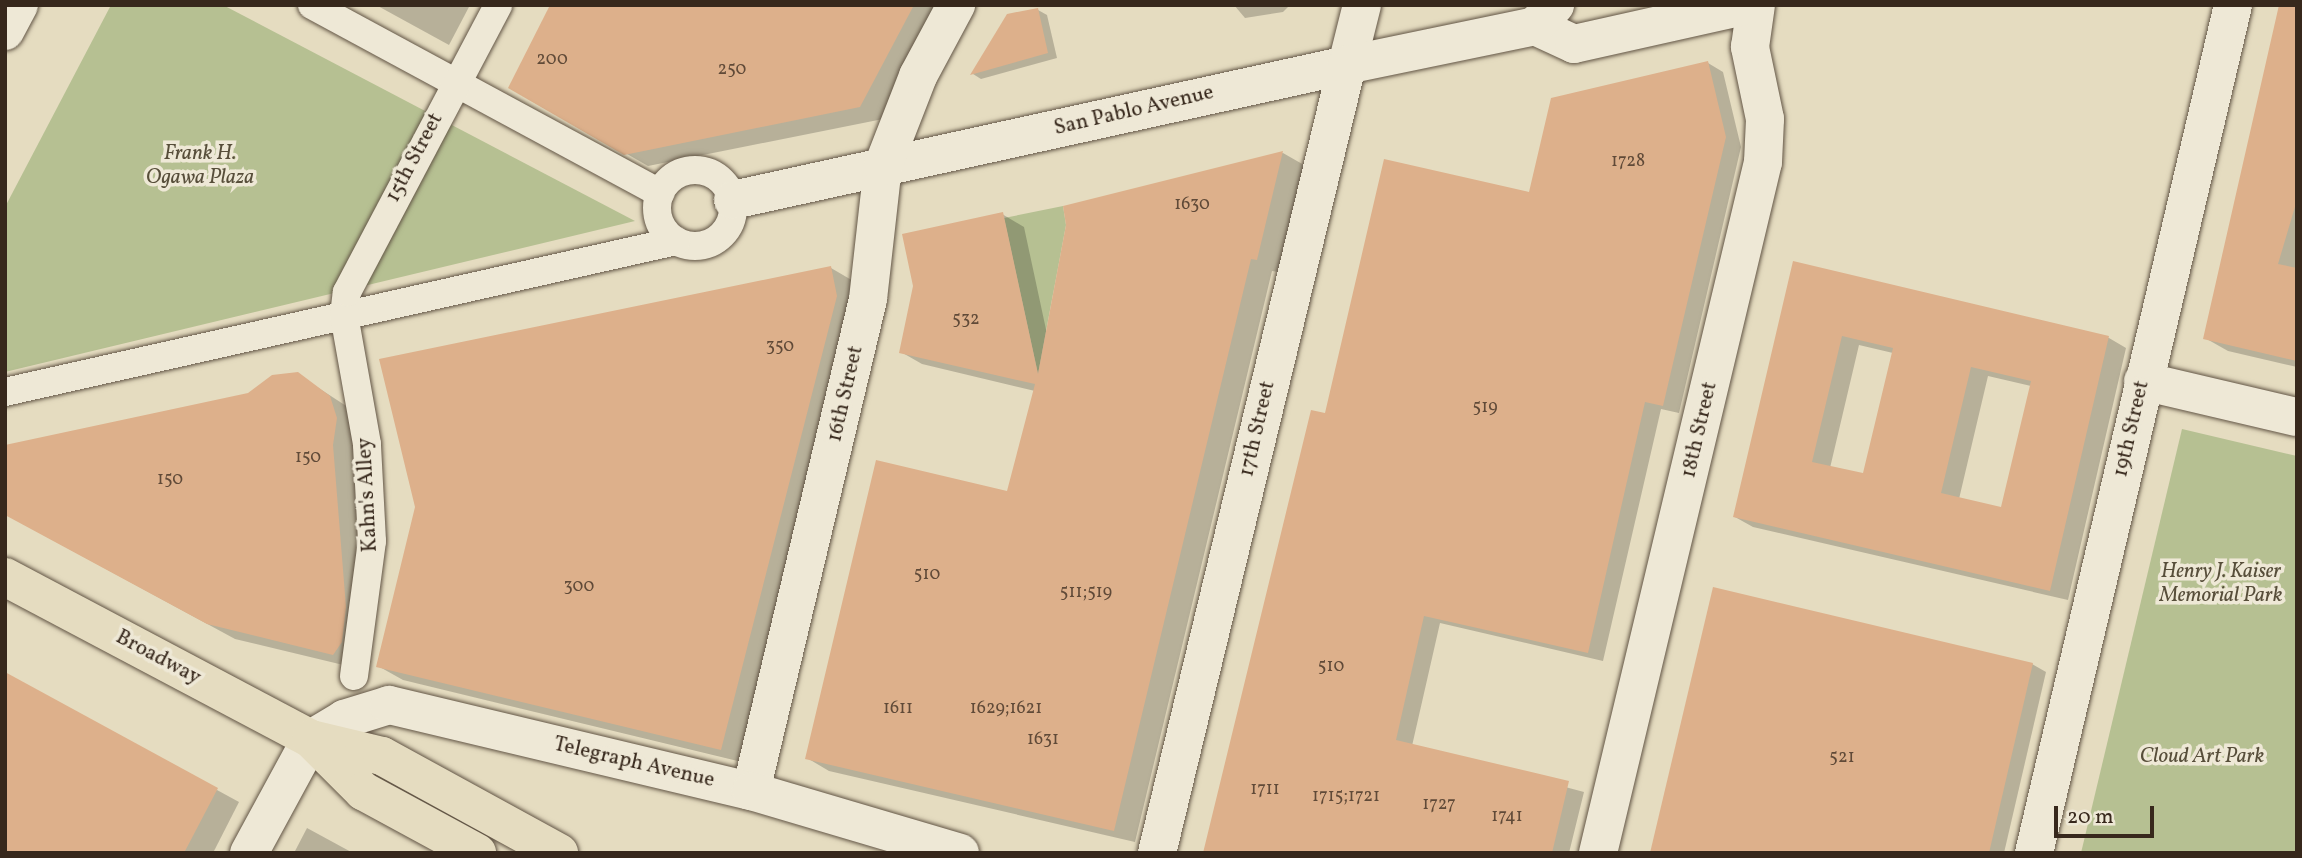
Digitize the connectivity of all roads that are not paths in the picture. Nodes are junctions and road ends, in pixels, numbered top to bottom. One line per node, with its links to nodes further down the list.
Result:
1 (19, 5): 10 (street)
2 (312, 5): 12 (street)
3 (498, 5): 12 (street, 15th Street)
4 (956, 5): 13 (street, 16th Street)
5 (1363, 5): 11 (street, 17th Street)
6 (1749, 5): 9 (street, San Pablo Avenue)
7 (1756, 5): 30 (street, 18th Street)
8 (2233, 5): 18 (street, 19th Street)
9 (1545, 15): 11 (street, San Pablo Avenue)
10 (5, 31)
11 (1347, 65): 13 (street, San Pablo Avenue); 29 (street, 17th Street)
12 (456, 83): 14 (street); 17 (street, 15th Street)
13 (883, 166): 15 (street, San Pablo Avenue); 24 (street, 16th Street)
14 (660, 193): 15 (street); 16 (street)
15 (733, 200): 16 (street)
16 (676, 242): 17 (street)
17 (344, 315): 19 (street); 22 (street, Kahn's Alley)
18 (2143, 381): 20 (street); 31 (street, 19th Street)
19 (5, 391)
20 (2297, 417)
21 (5, 577): 23 (main road, Broadway)
22 (354, 676)
23 (311, 739): 24 (street, Telegraph Avenue); 25 (street); 26 (main road, Broadway); 27 (main road, Broadway)
24 (751, 791): 28 (street, Telegraph Avenue)
25 (249, 853)
26 (477, 853)
27 (559, 853)
28 (960, 853)
29 (1157, 853)
30 (1598, 853)
31 (2035, 853)

